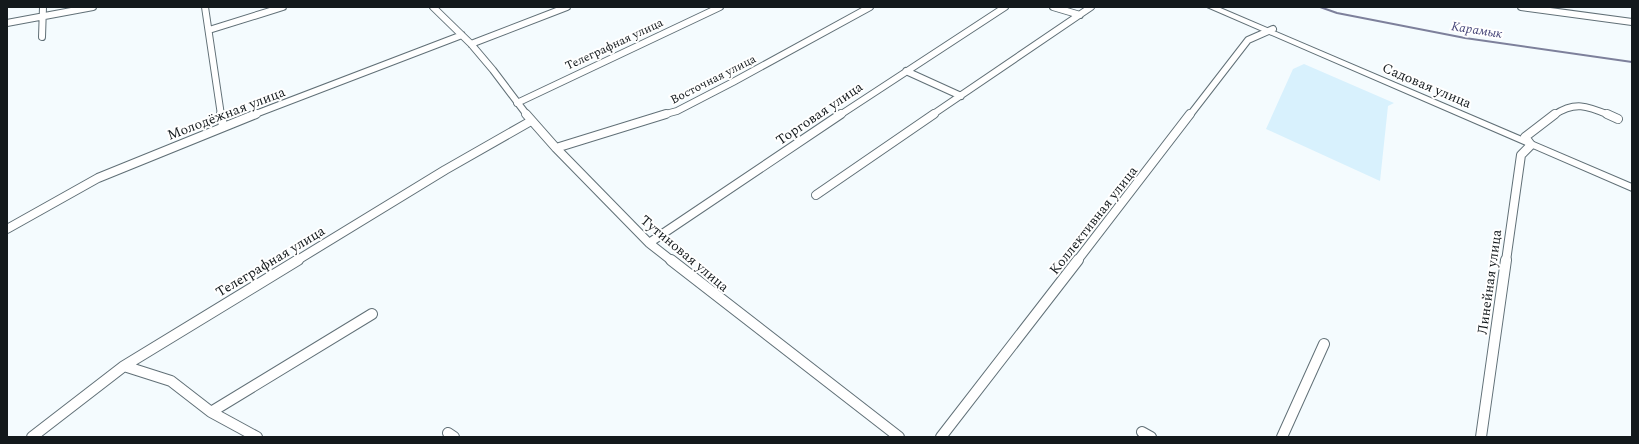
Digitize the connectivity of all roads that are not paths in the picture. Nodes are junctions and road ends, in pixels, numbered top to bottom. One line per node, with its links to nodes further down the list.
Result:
1 (43, 7): 16 (street)
2 (93, 7): 16 (street)
3 (205, 7): 19 (street)
4 (283, 7): 19 (street)
5 (433, 7): 21 (street, Тутиновая улица)
6 (567, 7): 23 (street)
7 (720, 7): 26 (street, Телеграфная улица)
8 (870, 7): 31 (street, Восточная улица)
9 (1005, 7): 24 (street, Торговая улица)
10 (1053, 7): 15 (street)
11 (1091, 7): 15 (street)
12 (1211, 7): 20 (street, Садовая улица)
13 (1221, 7): 20 (street, Садовая улица)
14 (1521, 7): 17 (street)
15 (1080, 15): 25 (street)
16 (43, 16): 18 (street); 22 (street)
17 (1632, 22)
18 (7, 23)
19 (209, 30): 29 (street)
20 (1270, 30): 30 (street, Садовая улица); 44 (street, Коллективная улица)
21 (462, 35): 23 (street, Тутиновая улица); 29 (street, Молодёжная улица)
22 (42, 37)
23 (471, 44): 26 (street, Тутиновая улица)
24 (906, 71): 25 (street); 36 (street, Торговая улица)
25 (961, 96): 34 (street)
26 (518, 104): 28 (street, Тутиновая улица)
27 (1618, 119): 30 (street, Линейная улица)
28 (532, 121): 31 (street, Тутиновая улица); 39 (street, Телеграфная улица)
29 (223, 127): 35 (street, Молодёжная улица)
30 (1528, 141): 32 (street, Садовая улица); 33 (street, Садовая улица); 46 (street, Линейная улица)
31 (556, 148): 36 (street, Тутиновая улица)
32 (1632, 183)
33 (1632, 188)
34 (816, 195)
35 (7, 229)
36 (649, 243): 43 (street, Тутиновая улица)
37 (372, 314): 40 (street)
38 (1324, 344): 45 (street)
39 (124, 366): 40 (street); 41 (street, Телеграфная улица)
40 (211, 412): 42 (street)
41 (32, 437)
42 (257, 437)
43 (899, 437)
44 (942, 437)
45 (1282, 437)
46 (1481, 437)

